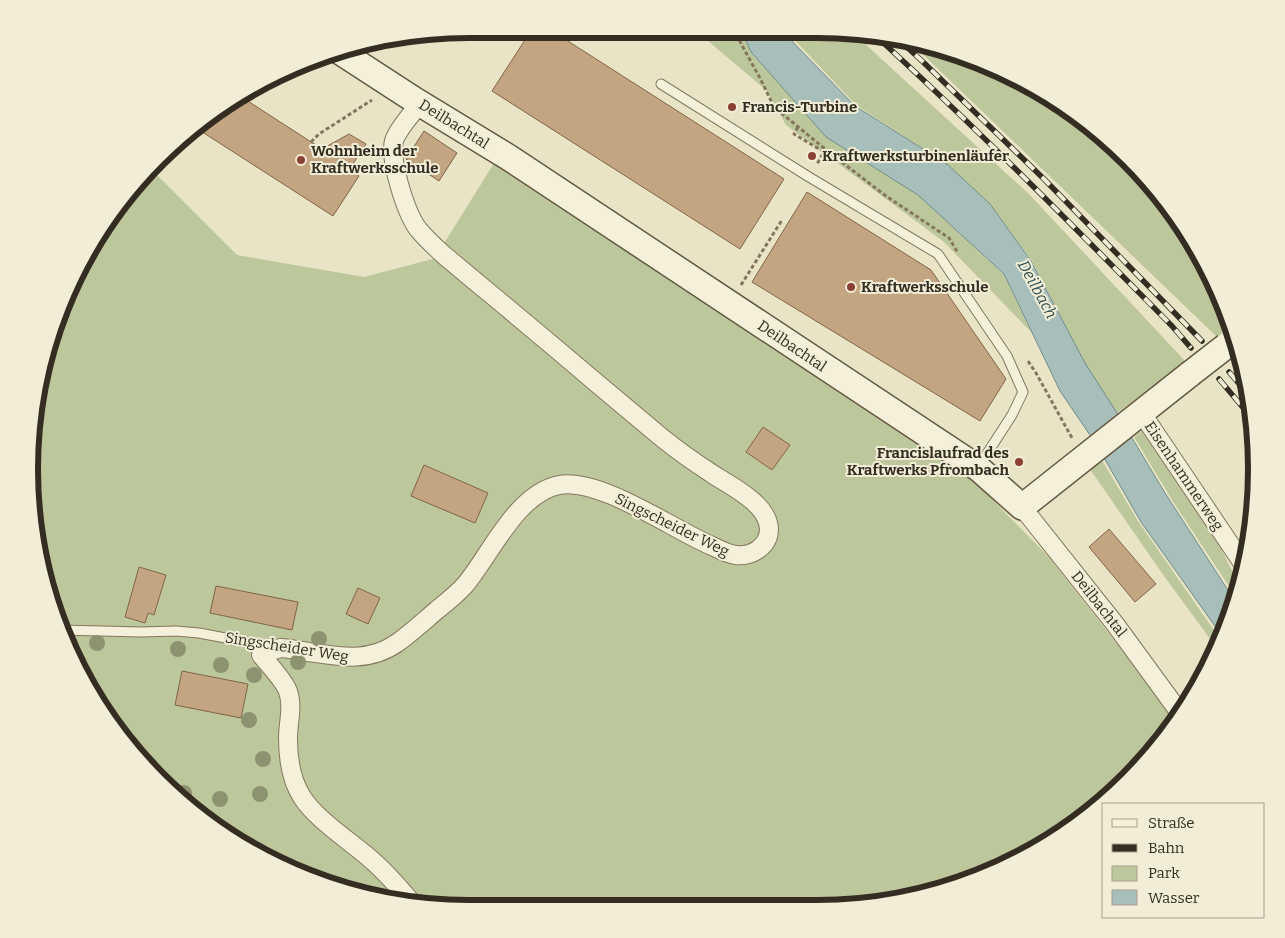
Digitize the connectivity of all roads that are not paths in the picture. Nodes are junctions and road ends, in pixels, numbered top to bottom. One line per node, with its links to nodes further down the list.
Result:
1 (346, 55): 3 (street, Deilbachtal)
2 (662, 84): 6 (lane)
3 (420, 104): 6 (street, Deilbachtal); 10 (street, Singscheider Weg)
4 (1229, 344): 5 (street, Eisenhammerweg, bridge)
5 (1136, 417): 7 (street, Eisenhammerweg); 8 (street, Eisenhammerweg)
6 (978, 468): 7 (street, Deilbachtal)
7 (1022, 506): 11 (street, Deilbachtal)
8 (1238, 556)
9 (69, 630): 10 (lane, Singscheider Weg)
10 (279, 648): 12 (street)
11 (1176, 707)
12 (406, 896)

